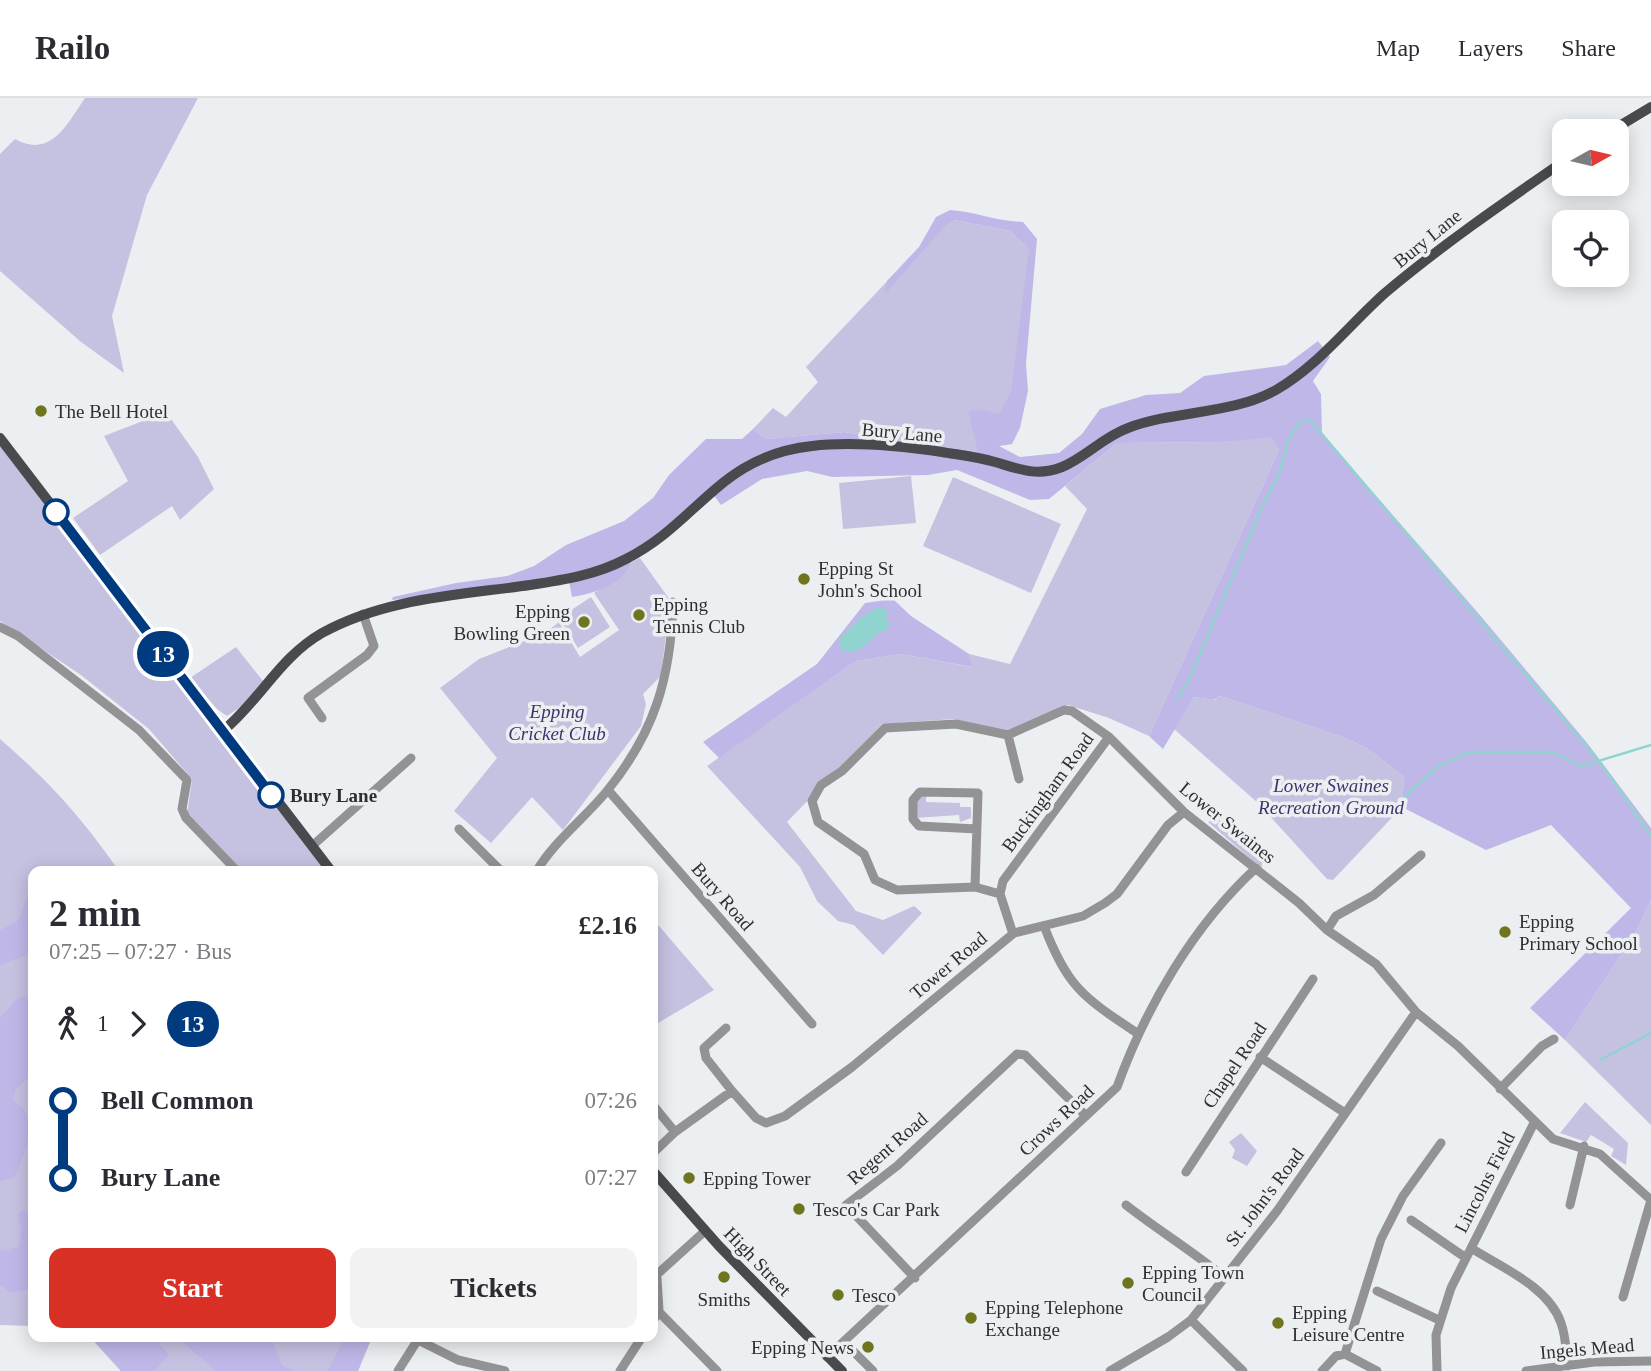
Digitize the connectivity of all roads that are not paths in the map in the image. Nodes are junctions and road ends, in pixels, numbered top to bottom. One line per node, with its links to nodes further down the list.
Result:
1 (1651, 107): 2 (main road)
2 (1629, 120)
3 (1552, 169): 6 (main road, Bury Lane)
4 (0, 438): 9 (main road)
5 (673, 602): 14 (street)
6 (363, 614): 8 (street); 9 (main road, Bury Lane)
7 (0, 627): 20 (street)
8 (322, 718)
9 (224, 730): 18 (main road)
10 (1008, 734): 11 (street, Buckingham Road); 13 (street); 25 (street)
11 (1109, 737): 15 (street, Lower Swaines); 26 (street, Buckingham Road)
12 (411, 758): 18 (street)
13 (1019, 779)
14 (608, 790): 23 (street); 32 (street, Bury Road)
15 (1184, 812): 24 (street, Lower Swaines); 27 (street, Tower Road)
16 (459, 829): 22 (street)
17 (976, 829): 17 (street); 25 (street)
18 (312, 846): 21 (main road)
19 (1421, 855): 28 (street)
20 (232, 866)
21 (327, 866)
22 (496, 866)
23 (539, 866)
24 (1256, 868): 28 (street, Lower Swaines); 34 (street, Crows Road)
25 (975, 887): 26 (street)
26 (1000, 894): 29 (street)
27 (1044, 926): 29 (street, Tower Road); 34 (street)
28 (1327, 930): 31 (street, Lower Swaines)
29 (1013, 934): 38 (street, Tower Road)
30 (1313, 979): 36 (street, Chapel Road)
31 (1416, 1012): 37 (street, Lower Swaines); 40 (street, St. John's Road)
32 (812, 1024)
33 (726, 1028): 38 (street, Tower Road)
34 (1137, 1033): 41 (street, Crows Road)
35 (1554, 1039): 37 (street)
36 (1261, 1057): 40 (street); 47 (street, Chapel Road)
37 (1500, 1089): 42 (street, Lower Swaines)
38 (733, 1091): 43 (street)
39 (658, 1111): 43 (street)
40 (1345, 1113): 58 (street, St. John's Road)
41 (1086, 1116): 57 (street, Crows Road); 57 (street, Regent Road)
42 (1534, 1123): 45 (street, Lower Swaines); 54 (street, Lincolns Field)
43 (675, 1132): 46 (street)
44 (1441, 1143): 68 (street)
45 (1584, 1146): 49 (street, Lower Swaines); 51 (street)
46 (658, 1148)
47 (1186, 1172)
48 (658, 1177): 53 (main road, High Street)
49 (1651, 1200): 60 (street)
50 (1126, 1205): 58 (street)
51 (1570, 1205)
52 (1411, 1220): 55 (street, Lincolns Field)
53 (705, 1231): 56 (street); 69 (main road, High Street)
54 (1471, 1248): 55 (street, Lincolns Field); 71 (street)
55 (1466, 1258): 63 (street, Lincolns Field)
56 (658, 1275)
57 (915, 1278): 67 (street, Crows Road)
58 (1225, 1278): 62 (street, St. John's Road)
59 (1377, 1291): 63 (street)
60 (1623, 1297)
61 (658, 1311): 76 (street)
62 (1191, 1320): 79 (street, St. John's Road); 80 (street)
63 (1439, 1320): 83 (street, Lincolns Field)
64 (413, 1342): 73 (street)
65 (421, 1342): 74 (street)
66 (639, 1342): 75 (street)
67 (844, 1342): 69 (street, Crows Road); 78 (street)
68 (1345, 1354): 81 (street); 82 (street)
69 (827, 1357): 77 (main road, High Street)
70 (1651, 1361): 72 (street, Ingels Mead)
71 (1568, 1366): 72 (street, Ingels Mead); 84 (street, Ingels Mead)
72 (1595, 1367)
73 (398, 1371)
74 (505, 1371)
75 (620, 1371)
76 (717, 1371)
77 (842, 1371)
78 (873, 1371)
79 (1110, 1371)
80 (1243, 1371)
81 (1322, 1371)
82 (1377, 1371)
83 (1437, 1371)
84 (1526, 1371)

